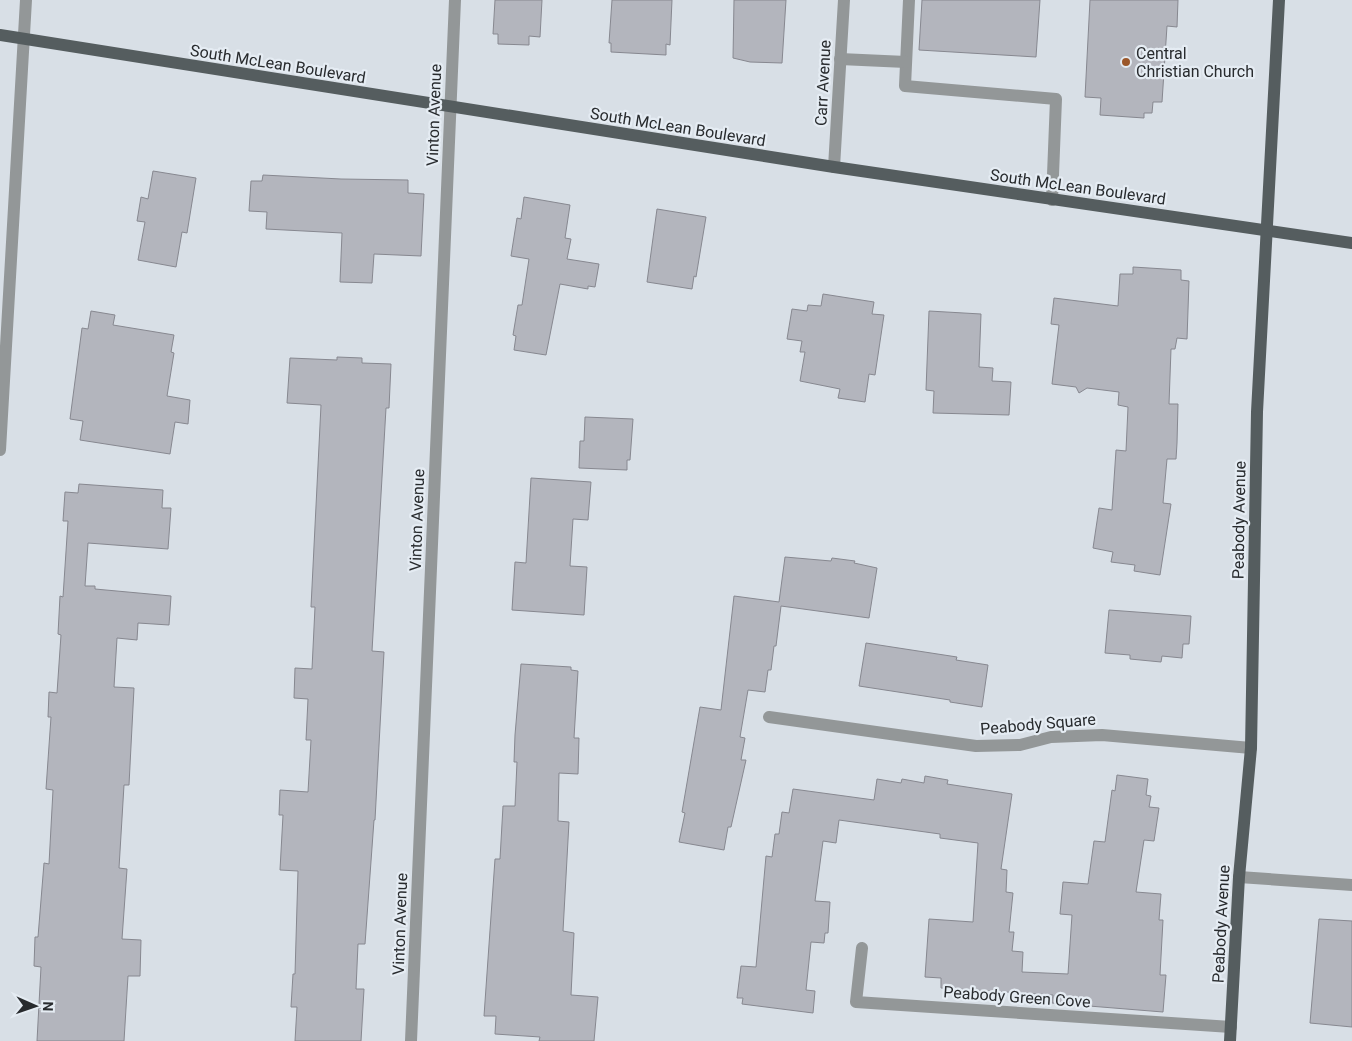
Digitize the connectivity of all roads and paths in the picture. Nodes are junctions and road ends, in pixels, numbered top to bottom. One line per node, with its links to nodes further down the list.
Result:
1 (26, 0): 7 (street)
2 (456, 0): 10 (street, Vinton Avenue)
3 (844, 0): 8 (street, Carr Avenue)
4 (909, 0): 9 (street)
5 (1279, 0): 13 (main road, Peabody Avenue)
6 (0, 35): 7 (main road, South McLean Boulevard)
7 (24, 39): 10 (main road, South McLean Boulevard); 15 (street)
8 (840, 58): 9 (street); 11 (street, Carr Avenue)
9 (906, 62): 12 (street)
10 (451, 108): 11 (main road, South McLean Boulevard); 22 (street, Vinton Avenue)
11 (834, 167): 12 (main road, South McLean Boulevard)
12 (1052, 200): 13 (main road, South McLean Boulevard)
13 (1265, 231): 14 (main road, South McLean Boulevard); 17 (main road, Peabody Avenue)
14 (1352, 243)
15 (0, 450)
16 (770, 717): 17 (street, Peabody Square)
17 (1251, 748): 18 (main road, Peabody Avenue)
18 (1240, 877): 19 (street); 21 (main road, Peabody Avenue)
19 (1352, 885)
20 (862, 948): 21 (street, Peabody Green Cove)
21 (1232, 1027): 23 (main road, Peabody Avenue)
22 (411, 1041)
23 (1230, 1041)

